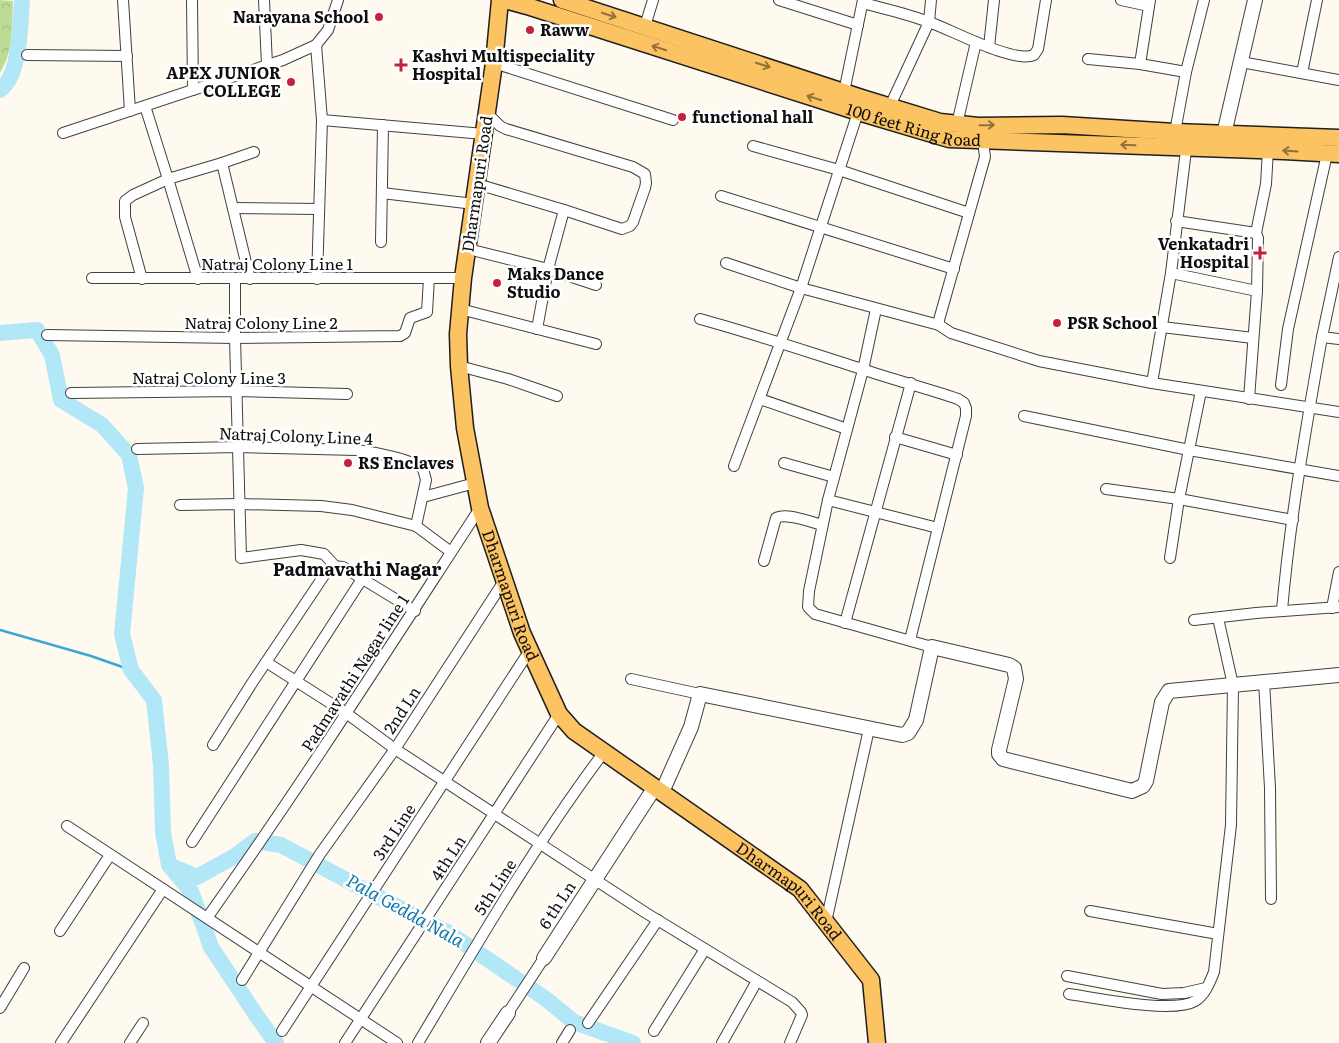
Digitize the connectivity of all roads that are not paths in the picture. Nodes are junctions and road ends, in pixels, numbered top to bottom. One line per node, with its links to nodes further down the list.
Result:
1 (123, 0): 26 (street)
2 (192, 0): 35 (street)
3 (264, 0): 31 (street)
4 (338, 0): 23 (street)
5 (500, 0): 29 (main road, Dharmapuri Road)
6 (506, 0): 38 (main road, 100 feet Ring Road, one-way to 6)
7 (562, 0): 20 (main road, 100 feet Ring Road, one-way to 20)
8 (653, 0): 20 (street)
9 (779, 0): 21 (street)
10 (931, 0): 19 (street)
11 (994, 0): 24 (street)
12 (1046, 0): 24 (street)
13 (1121, 0): 18 (street)
14 (1204, 0): 32 (street)
15 (1255, 0): 28 (street)
16 (1317, 0): 33 (street)
17 (863, 1): 19 (street); 21 (street)
18 (1150, 3): 30 (street)
19 (928, 22): 22 (street); 39 (street)
20 (645, 26): 36 (main road, 100 feet Ring Road, one-way to 36)
21 (858, 26): 36 (street)
22 (976, 42): 24 (street); 44 (street)
23 (316, 45): 31 (street); 42 (street)
24 (989, 47)
25 (27, 55): 26 (street)
26 (126, 56): 40 (street)
27 (1088, 59): 30 (street)
28 (1241, 62): 33 (street); 48 (street)
29 (494, 63): 41 (main road, Dharmapuri Road); 43 (street)
30 (1140, 64): 32 (street)
31 (267, 65): 35 (street)
32 (1186, 72): 49 (street)
33 (1302, 73): 34 (street)
34 (1339, 80)
35 (193, 90): 37 (street)
36 (844, 92): 38 (main road, 100 feet Ring Road)
37 (145, 106): 40 (street); 58 (street)
38 (860, 106): 39 (main road, 100 feet Ring Road); 51 (main road, 100 feet Ring Road); 57 (street)
39 (890, 106): 44 (main road, 100 feet Ring Road)
40 (130, 111): 46 (street)
41 (487, 113): 47 (main road, Dharmapuri Road); 65 (street)
42 (322, 120): 45 (street); 64 (street)
43 (673, 120)
44 (957, 124): 49 (main road, 100 feet Ring Road, one-way to 49)
45 (383, 125): 47 (street); 60 (street)
46 (63, 133)
47 (484, 134): 59 (main road, Dharmapuri Road)
48 (1224, 134): 49 (main road, 100 feet Ring Road); 50 (main road, 100 feet Ring Road)
49 (1184, 137): 51 (main road, 100 feet Ring Road, one-way to 51); 53 (main road, 100 feet Ring Road); 67 (street)
50 (1339, 138)
51 (983, 141): 66 (street)
52 (753, 146): 57 (street)
53 (1268, 150): 55 (main road, 100 feet Ring Road, one-way to 53); 69 (street)
54 (254, 152): 56 (street)
55 (1333, 154): 106 (street)
56 (222, 164): 58 (street); 63 (street)
57 (839, 170): 66 (street); 68 (street)
58 (168, 179): 79 (street); 83 (street)
59 (477, 184): 62 (main road, Dharmapuri Road); 65 (street)
60 (382, 193): 62 (street); 70 (street)
61 (721, 196): 68 (street)
62 (474, 204): 71 (main road, Dharmapuri Road)
63 (233, 208): 64 (street); 85 (street)
64 (319, 209): 80 (street)
65 (564, 210): 74 (street)
66 (969, 213): 75 (street)
67 (1176, 221): 69 (street); 76 (street)
68 (821, 228): 75 (street); 87 (street)
69 (1256, 232): 88 (street)
70 (381, 242)
71 (468, 249): 74 (street); 82 (main road, Dharmapuri Road)
72 (1339, 257): 77 (street)
73 (726, 263): 87 (street)
74 (548, 269): 86 (street); 94 (street)
75 (954, 269): 92 (street)
76 (1171, 273): 88 (street); 93 (street)
77 (1337, 276): 96 (street)
78 (92, 278): 79 (street, Natraj Colony Line 1)
79 (142, 278): 83 (street, Natraj Colony Line 1)
80 (317, 278): 81 (street, Natraj Colony Line 1); 85 (street, Natraj Colony Line 1)
81 (429, 278): 82 (street, Natraj Colony Line 1); 97 (street, Natraj Colony Line 2)
82 (463, 278): 89 (main road, Dharmapuri Road)
83 (198, 279): 84 (street, Natraj Colony Line 1)
84 (235, 279): 85 (street, Natraj Colony Line 1); 97 (street)
85 (250, 279)
86 (596, 285)
87 (801, 288): 90 (street); 100 (street)
88 (1257, 291): 98 (street)
89 (460, 309): 94 (street); 102 (main road, Dharmapuri Road)
90 (876, 309): 92 (street); 103 (street)
91 (700, 319): 100 (street)
92 (939, 325): 105 (street)
93 (1162, 327): 98 (street); 105 (street)
94 (537, 329): 101 (street)
95 (47, 335): 97 (street, Natraj Colony Line 2)
96 (1322, 337): 99 (street); 114 (street)
97 (235, 338): 107 (street)
98 (1253, 338): 113 (street)
99 (1339, 338)
100 (781, 342): 103 (street); 112 (street)
101 (596, 344)
102 (459, 366): 111 (street); 128 (main road, Dharmapuri Road)
103 (864, 370): 104 (street); 117 (street)
104 (911, 383): 118 (street); 122 (street)
105 (1152, 383): 108 (street)
106 (1281, 385)
107 (236, 391): 109 (street, Natraj Colony Line 3); 110 (street, Natraj Colony Line 3); 119 (street)
108 (1201, 391): 113 (street); 121 (street)
109 (71, 393)
110 (347, 394)
111 (557, 396)
112 (760, 398): 117 (street); 124 (street)
113 (1249, 399): 114 (street)
114 (1309, 408): 115 (street); 125 (street)
115 (1339, 412)
116 (1024, 416): 121 (street)
117 (847, 428): 127 (street)
118 (895, 437): 122 (street); 136 (street)
119 (238, 447): 120 (street, Natraj Colony Line 4); 130 (street, Natraj Colony Line 4); 133 (street)
120 (137, 449)
121 (1189, 450): 125 (street); 131 (street)
122 (958, 456): 140 (street)
123 (784, 463): 127 (street)
124 (734, 466)
125 (1301, 469): 126 (street); 137 (street)
126 (1339, 476)
127 (834, 477): 132 (street)
128 (475, 483): 130 (street); 135 (main road, Dharmapuri Road)
129 (1106, 489): 131 (street)
130 (423, 497): 139 (street, Natraj Colony Line 4)
131 (1178, 499): 137 (street); 142 (street)
132 (828, 500): 136 (street); 138 (street)
133 (240, 504): 134 (street); 139 (street); 144 (street)
134 (180, 505)
135 (480, 508): 141 (street, Padmavathi Nagar line 1); 147 (main road, Dharmapuri Road)
136 (874, 512): 140 (street); 153 (street)
137 (1293, 520): 149 (street)
138 (822, 525): 143 (street); 153 (street)
139 (416, 526): 141 (street)
140 (938, 528): 154 (street)
141 (451, 552): 150 (street, Padmavathi Nagar line 1)
142 (1170, 558)
143 (764, 561)
144 (335, 566): 146 (street); 157 (street)
145 (1339, 572): 148 (street)
146 (362, 578): 150 (street); 161 (street)
147 (504, 580): 156 (main road, Dharmapuri Road); 168 (street, 2nd Ln)
148 (1335, 608): 149 (street)
149 (1282, 610): 151 (street)
150 (415, 611): 164 (street, Padmavathi Nagar line 1)
151 (1218, 618): 152 (street); 162 (street)
152 (1194, 620)
153 (846, 623): 154 (street)
154 (910, 640): 155 (street)
155 (932, 646): 162 (street); 166 (street)
156 (530, 650): 165 (main road, Dharmapuri Road); 170 (street, 3rd Line)
157 (266, 662): 161 (street); 167 (street)
158 (1339, 675): 160 (street)
159 (631, 679): 163 (street)
160 (1264, 681): 162 (street); 179 (street)
161 (297, 682): 164 (street); 174 (street)
162 (1233, 685): 185 (street)
163 (700, 694): 166 (street); 171 (street, 6 th Ln)
164 (346, 713): 168 (street); 181 (street, Padmavathi Nagar line 1)
165 (559, 714): 169 (main road, Dharmapuri Road); 172 (street, 4th Ln)
166 (869, 729): 183 (street)
167 (213, 745)
168 (395, 749): 170 (street); 187 (street, 2nd Ln)
169 (604, 752): 171 (main road, Dharmapuri Road); 175 (street, 5th Line)
170 (444, 782): 172 (street); 193 (street, 3rd Line)
171 (659, 789): 177 (street, 6 th Ln); 183 (main road, Dharmapuri Road)
172 (494, 814): 175 (street); 198 (street, 4th Ln)
173 (66, 826): 176 (street)
174 (192, 842)
175 (541, 844): 177 (street); 208 (street, 5th Line)
176 (110, 855): 178 (street); 184 (street)
177 (594, 880): 182 (street); 188 (street, 6 th Ln)
178 (163, 889): 181 (street); 204 (street)
179 (1271, 899)
180 (1090, 911): 185 (street)
181 (207, 918): 187 (street)
182 (658, 920): 186 (street); 200 (street)
183 (826, 922): 213 (main road, Dharmapuri Road)
184 (60, 932)
185 (1218, 934): 194 (street)
186 (705, 949): 192 (street); 203 (street)
187 (259, 952): 191 (street, 2nd Ln); 193 (street)
188 (544, 958): 197 (street, 6 th Ln)
189 (24, 968): 196 (street)
190 (1067, 976): 194 (street)
191 (242, 980)
192 (757, 981): 211 (street); 212 (street)
193 (311, 987): 198 (street); 202 (street, 3rd Line)
194 (1206, 988): 195 (street)
195 (1070, 994)
196 (0, 1008)
197 (508, 1013): 209 (street, 6 th Ln)
198 (360, 1018): 206 (street, 4th Ln); 207 (street)
199 (143, 1023): 205 (street)
200 (588, 1023)
201 (570, 1030): 210 (street)
202 (282, 1031)
203 (654, 1031)
204 (61, 1043)
205 (130, 1043)
206 (346, 1043)
207 (397, 1043)
208 (418, 1043)
209 (488, 1043)
210 (562, 1043)
211 (722, 1043)
212 (790, 1043)
213 (877, 1043)

